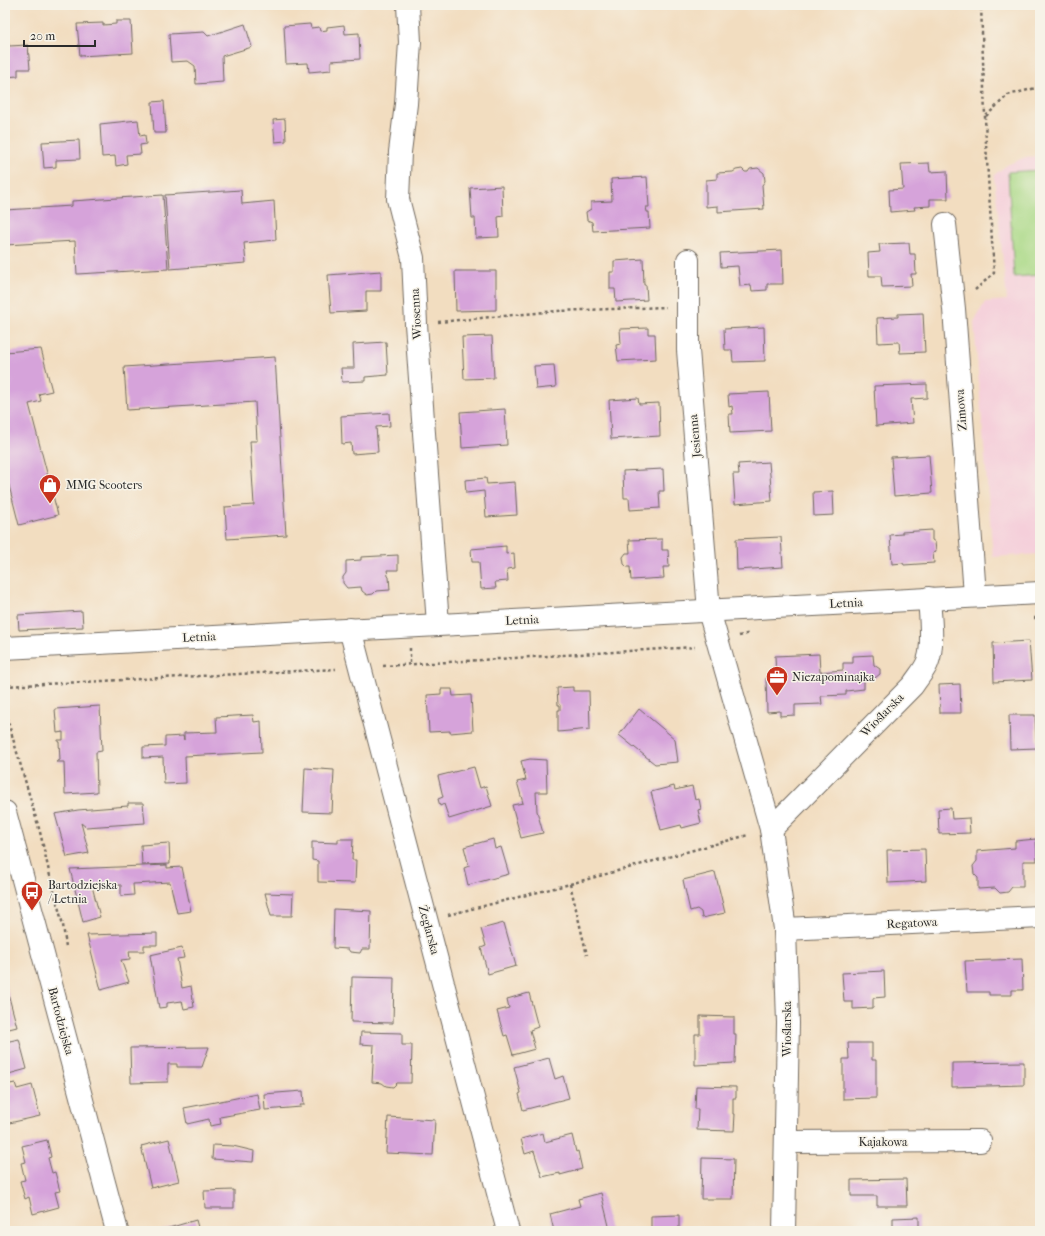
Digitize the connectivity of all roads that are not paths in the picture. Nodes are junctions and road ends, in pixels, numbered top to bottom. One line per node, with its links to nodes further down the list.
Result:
1 (408, 5): 8 (street, Wiosenna)
2 (945, 224): 5 (street, Zimowa)
3 (688, 260): 7 (street, Jesienna)
4 (1040, 593): 5 (street, Letnia)
5 (975, 596): 6 (street, Letnia)
6 (929, 598): 7 (street, Letnia); 12 (street, Wioślarska)
7 (709, 611): 8 (street, Letnia); 12 (street, Wioślarska)
8 (438, 624): 9 (street, Letnia)
9 (350, 629): 10 (street, Letnia); 18 (street, Żeglarska)
10 (5, 648)
11 (5, 812): 17 (street, Bartodziejska)
12 (771, 829): 14 (street, Wioślarska)
13 (1040, 917): 14 (street, Regatowa)
14 (785, 929): 16 (street, Wioślarska)
15 (980, 1141): 16 (street, Kajakowa)
16 (786, 1142): 19 (street, Wioślarska)
17 (117, 1231)
18 (508, 1231)
19 (784, 1231)

